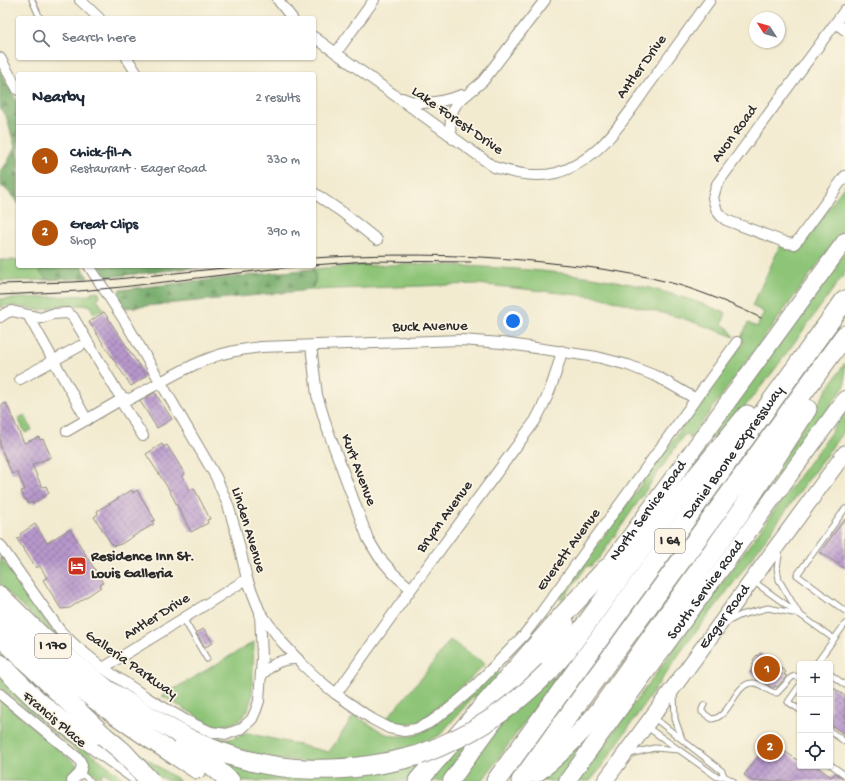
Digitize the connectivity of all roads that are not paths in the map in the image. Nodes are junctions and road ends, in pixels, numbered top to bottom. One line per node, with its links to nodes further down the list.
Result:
1 (32, 0): 8 (lane)
2 (80, 0): 9 (street)
3 (278, 0): 10 (street)
4 (374, 0): 14 (street)
5 (545, 0): 20 (street)
6 (710, 0): 22 (street, Antler Drive)
7 (845, 10): 11 (street, Avon Road)
8 (39, 16)
9 (97, 16)
10 (290, 16)
11 (836, 23): 12 (street); 23 (street, Avon Road)
12 (845, 30)
13 (316, 38): 14 (street, Lake Forest Drive)
14 (336, 53): 19 (street, Lake Forest Drive)
15 (0, 58): 18 (street)
16 (128, 60): 17 (street)
17 (136, 72)
18 (16, 86)
19 (392, 94): 20 (street); 21 (street, Lake Forest Drive)
20 (466, 94): 21 (street)
21 (453, 139): 22 (street, Lake Forest Drive)
22 (596, 150)
23 (845, 176)
24 (316, 194): 25 (street)
25 (377, 240)
26 (845, 240): 51 (main road, North Service Road)
27 (90, 268): 40 (street, Linden Avenue)
28 (845, 296): 77 (highway, bridge)
29 (845, 300): 102 (highway, Daniel Boone Expressway / I 64)
30 (28, 315): 31 (street); 38 (street); 41 (street)
31 (0, 317)
32 (845, 335): 103 (highway, Daniel Boone Expressway / I 64)
33 (737, 342): 42 (street, Everett Avenue)
34 (80, 346): 38 (street)
35 (311, 346): 37 (street, Buck Avenue); 40 (street, Buck Avenue); 54 (street, Kurt Avenue)
36 (845, 350): 103 (highway)
37 (562, 351): 42 (street, Buck Avenue); 54 (street, Bryan Avenue)
38 (54, 361): 39 (street); 44 (street)
39 (20, 379)
40 (160, 383): 41 (street, Buck Avenue); 52 (street, Linden Avenue)
41 (122, 399): 44 (street, Buck Avenue); 46 (street)
42 (696, 399): 83 (street, Everett Avenue)
43 (845, 399): 104 (main road, South Service Road)
44 (87, 420): 45 (street, Buck Avenue)
45 (67, 431)
46 (143, 436)
47 (845, 453): 49 (main road, Eager Road)
48 (845, 509): 56 (lane)
49 (783, 538): 53 (main road, Eager Road); 58 (lane)
50 (0, 545): 70 (street, Galleria Parkway)
51 (606, 569): 100 (highway); 101 (main road, North Service Road)
52 (247, 579): 57 (street, Linden Avenue); 60 (street, Antler Drive)
53 (752, 580): 58 (lane); 62 (main road, Eager Road)
54 (411, 589): 79 (street, Bryan Avenue)
55 (0, 596): 77 (highway, I 170)
56 (845, 611)
57 (260, 612): 67 (street, Linden Avenue); 71 (street)
58 (800, 614): 62 (lane); 64 (lane)
59 (0, 616): 98 (highway)
60 (183, 618): 66 (lane); 70 (street, Antler Drive)
61 (845, 624): 64 (lane)
62 (717, 627): 74 (main road, Eager Road)
63 (0, 636): 65 (highway, I 170)
64 (834, 639): 68 (lane)
65 (23, 659): 96 (highway, bridge); 97 (highway)
66 (207, 659)
67 (298, 659): 71 (street); 79 (street, Linden Avenue)
68 (817, 661)
69 (0, 664): 92 (highway)
70 (103, 668): 71 (street, Galleria Parkway)
71 (261, 676)
72 (833, 676): 75 (lane)
73 (797, 678): 80 (lane)
74 (675, 684): 82 (main road, Eager Road); 85 (lane)
75 (845, 685)
76 (797, 690): 81 (lane)
77 (111, 692): 99 (highway)
78 (0, 694): 90 (street, Francis Place)
79 (336, 694): 83 (street, Linden Avenue)
80 (704, 705)
81 (797, 708)
82 (648, 721): 85 (lane); 87 (lane); 88 (main road, Eager Road)
83 (389, 728)
84 (833, 733): 86 (lane)
85 (683, 740): 93 (lane)
86 (845, 742)
87 (679, 750): 88 (lane); 93 (lane)
88 (623, 756): 105 (main road, Eager Road)
89 (833, 766): 91 (lane)
90 (80, 773): 94 (street); 95 (lane)
91 (845, 775)
92 (139, 776): 96 (highway)
93 (725, 778): 106 (lane)
94 (72, 781)
95 (91, 781)
96 (150, 781)
97 (191, 781)
98 (217, 781)
99 (230, 781)
100 (418, 781)
101 (451, 781)
102 (496, 781)
103 (522, 781)
104 (567, 781)
105 (605, 781)
106 (733, 781)

